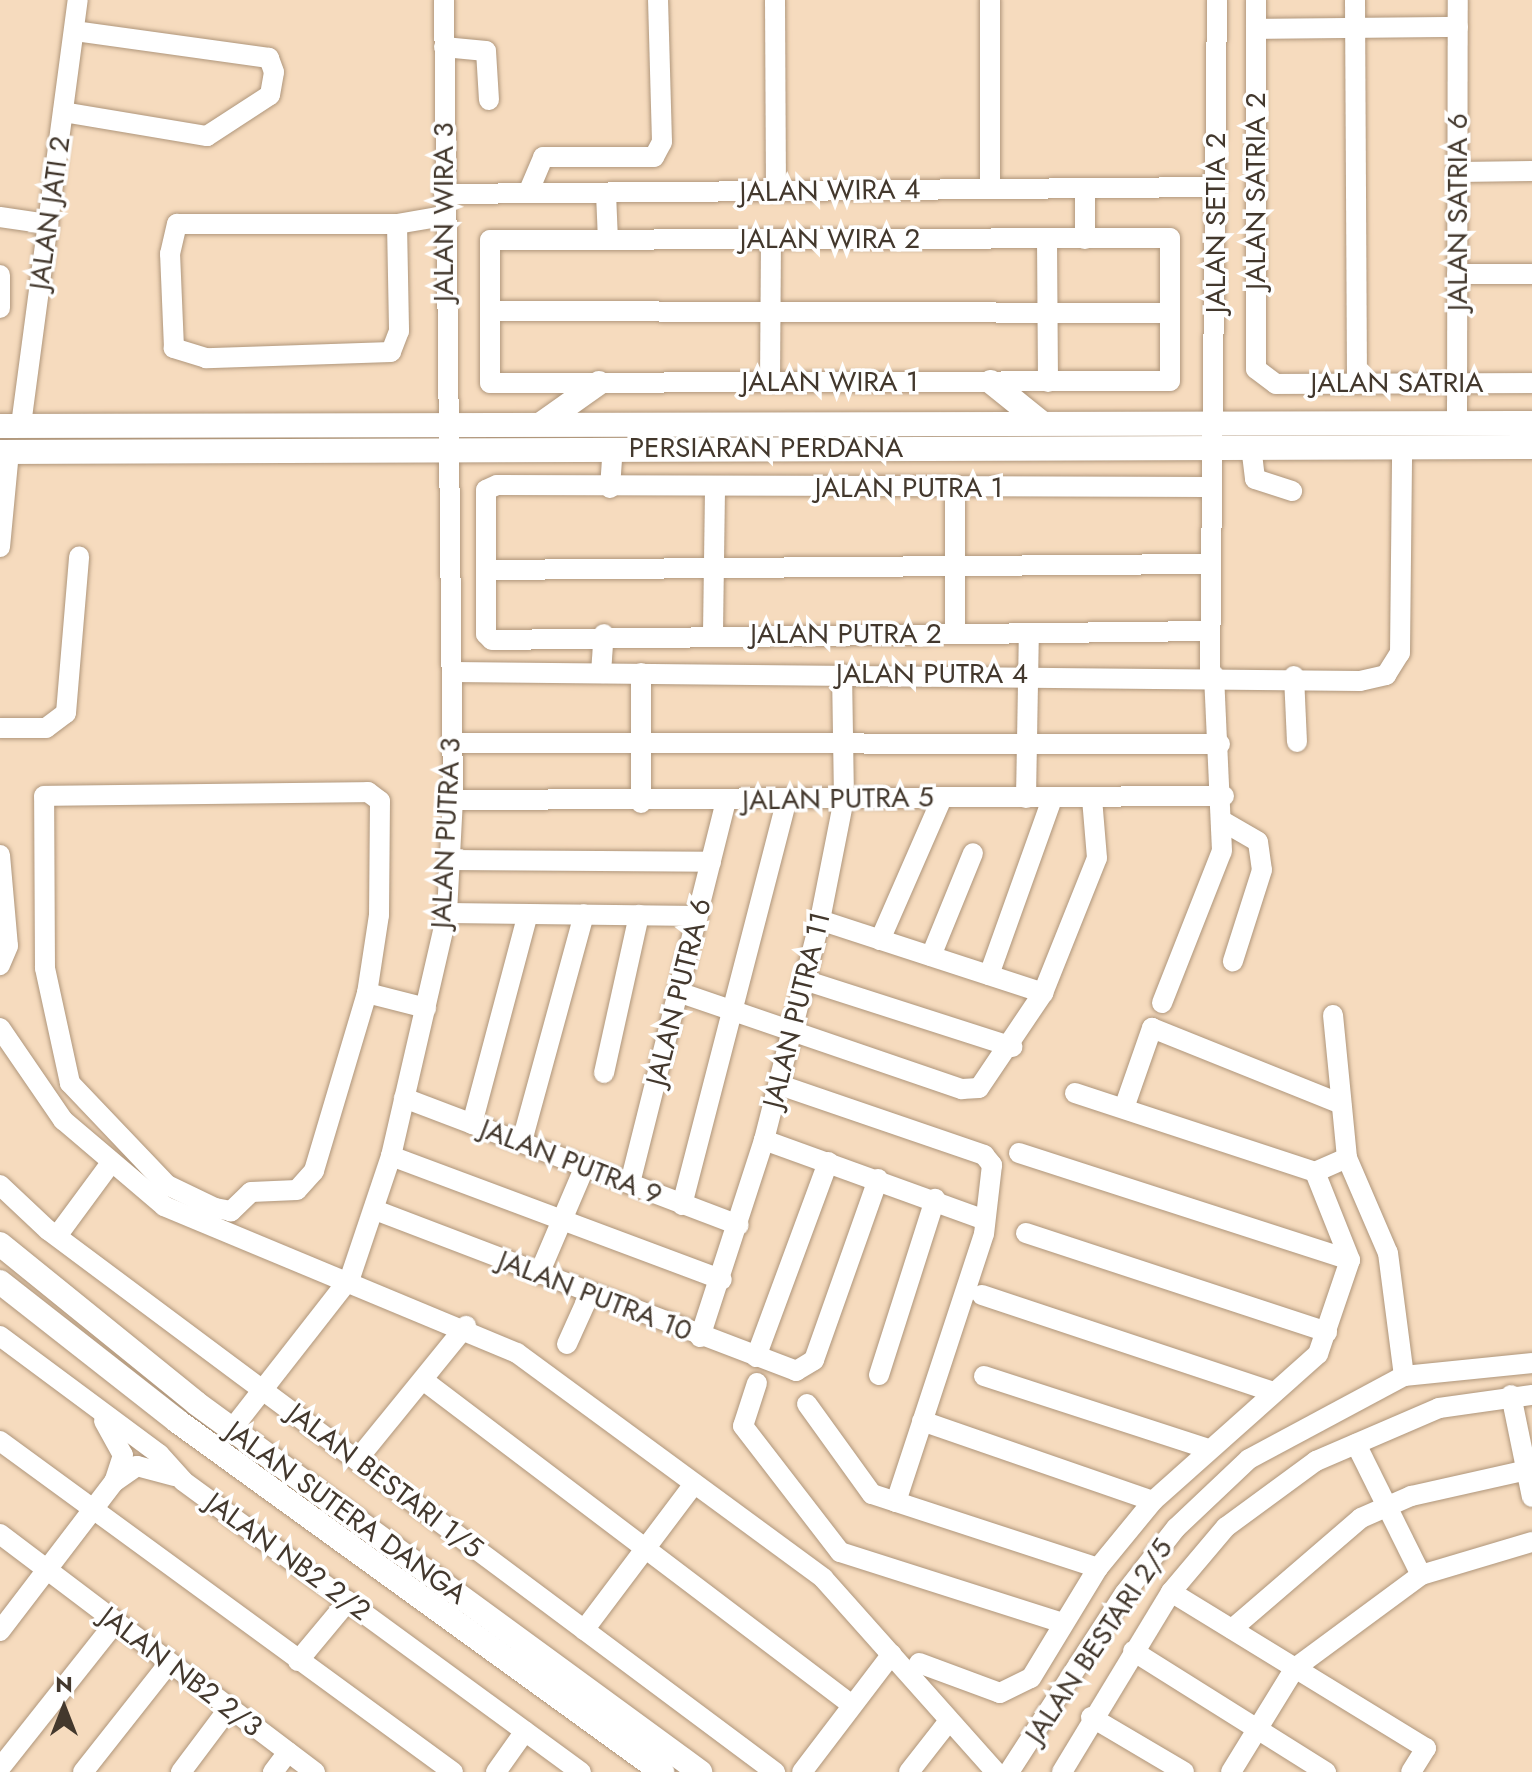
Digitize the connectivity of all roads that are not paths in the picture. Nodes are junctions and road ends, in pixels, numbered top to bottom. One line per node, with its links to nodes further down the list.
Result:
1 (78, 0): 13 (street, JALAN JATI 2)
2 (444, 0): 14 (street, JALAN WIRA 3)
3 (658, 0): 23 (street)
4 (775, 0): 22 (street)
5 (990, 0): 21 (street)
6 (1217, 0): 19 (street, JALAN SETIA 2)
7 (1256, 0): 12 (street, JALAN SATRIA 2)
8 (1355, 0): 11 (street)
9 (1458, 0): 10 (street, JALAN SATRIA 6)
10 (1458, 27): 11 (street); 18 (street, JALAN SATRIA 6)
11 (1355, 28): 12 (street); 49 (street)
12 (1256, 29): 42 (street, JALAN SATRIA 2)
13 (74, 31): 16 (street, JALAN JATI 2); 16 (street)
14 (444, 47): 15 (street); 25 (street, JALAN WIRA 3)
15 (489, 100)
16 (63, 112): 28 (street, JALAN JATI 2)
17 (1532, 171): 18 (street)
18 (1458, 172): 34 (street, JALAN SATRIA 6)
19 (1216, 187): 20 (street, JALAN WIRA 4); 56 (street, JALAN SETIA 2)
20 (1085, 188): 21 (street, JALAN WIRA 4); 32 (street)
21 (990, 189): 22 (street, JALAN WIRA 4)
22 (776, 191): 24 (street, JALAN WIRA 4)
23 (528, 193): 24 (street, JALAN WIRA 4); 25 (street, JALAN WIRA 4)
24 (606, 193): 33 (street)
25 (444, 194): 26 (street, JALAN WIRA 3)
26 (444, 216): 29 (street); 53 (street, JALAN WIRA 3)
27 (0, 217): 28 (street)
28 (48, 224): 55 (street, JALAN JATI 2)
29 (397, 224): 29 (street)
30 (771, 239): 31 (street, JALAN WIRA 2); 33 (street, JALAN WIRA 2); 39 (street)
31 (1047, 239): 32 (street, JALAN WIRA 2); 40 (street)
32 (1085, 239): 41 (street, JALAN WIRA 2)
33 (608, 240): 38 (street, JALAN WIRA 2)
34 (1457, 274): 35 (street); 47 (street, JALAN SATRIA 6)
35 (1532, 274)
36 (0, 275): 37 (street)
37 (0, 308)
38 (490, 311): 39 (street); 46 (street, JALAN WIRA 1)
39 (770, 312): 40 (street); 43 (street)
40 (1048, 313): 41 (street); 45 (street)
41 (1170, 313): 45 (street, JALAN WIRA 1)
42 (1264, 380): 49 (street, JALAN SATRIA)
43 (770, 382): 44 (street, JALAN WIRA 1); 46 (street, JALAN WIRA 1)
44 (991, 382): 45 (street, JALAN WIRA 1); 50 (main road)
45 (1048, 382)
46 (599, 383): 54 (main road)
47 (1457, 383): 48 (street, JALAN SATRIA); 49 (street, JALAN SATRIA); 51 (street, JALAN SATRIA 6)
48 (1532, 383)
49 (1357, 384)
50 (1042, 423): 54 (main road, PERSIARAN PERDANA); 56 (main road, PERSIARAN PERDANA)
51 (1457, 423): 52 (main road, PERSIARAN PERDANA); 56 (main road, PERSIARAN PERDANA)
52 (1532, 423)
53 (444, 424): 54 (main road, PERSIARAN PERDANA); 55 (main road, PERSIARAN PERDANA); 61 (street, JALAN PUTRA 3)
54 (541, 424)
55 (10, 426)
56 (1213, 435): 57 (main road, PERSIARAN PERDANA); 60 (main road, PERSIARAN PERDANA); 63 (street, JALAN SETIA 2)
57 (1251, 446): 58 (main road, PERSIARAN PERDANA); 67 (street)
58 (1402, 447): 59 (main road, PERSIARAN PERDANA); 86 (street, JALAN PUTRA 4)
59 (1532, 447)
60 (613, 449): 61 (main road, PERSIARAN PERDANA); 64 (street)
61 (444, 450): 62 (main road, PERSIARAN PERDANA); 80 (street, JALAN PUTRA 3)
62 (4, 461): 68 (street)
63 (1208, 487): 66 (street, JALAN PUTRA 1); 71 (street, JALAN SETIA 2)
64 (610, 488): 65 (street, JALAN PUTRA 1); 74 (street, JALAN PUTRA 1)
65 (715, 488): 66 (street, JALAN PUTRA 1); 72 (street)
66 (955, 488): 73 (street)
67 (1292, 491)
68 (1, 519): 69 (street)
69 (0, 547)
70 (79, 557): 87 (street)
71 (1209, 564): 73 (street); 75 (street, JALAN SETIA 2)
72 (714, 566): 73 (street); 74 (street); 76 (street)
73 (955, 566): 78 (street)
74 (486, 570): 77 (street, JALAN PUTRA 2)
75 (1209, 631): 79 (street, JALAN PUTRA 2); 85 (street, JALAN SETIA 2)
76 (713, 633): 77 (street, JALAN PUTRA 2); 78 (street, JALAN PUTRA 2)
77 (604, 634): 81 (street)
78 (955, 634): 79 (street, JALAN PUTRA 2)
79 (1029, 634): 84 (street)
80 (452, 672): 81 (street, JALAN PUTRA 4); 89 (street, JALAN PUTRA 3)
81 (601, 673): 82 (street, JALAN PUTRA 4)
82 (641, 673): 83 (street, JALAN PUTRA 4); 90 (street)
83 (842, 674): 84 (street, JALAN PUTRA 4); 91 (street, JALAN PUTRA 11)
84 (1029, 675): 85 (street, JALAN PUTRA 4); 93 (street)
85 (1212, 675): 86 (street, JALAN PUTRA 4); 92 (street, JALAN SETIA 2)
86 (1294, 676): 88 (street)
87 (0, 728)
88 (1297, 742)
89 (452, 743): 90 (street); 100 (street, JALAN PUTRA 3)
90 (643, 743): 91 (street); 103 (street)
91 (844, 744): 93 (street); 97 (street, JALAN PUTRA 11)
92 (1220, 744): 93 (street); 94 (street, JALAN SETIA 2)
93 (1027, 746): 96 (street)
94 (1224, 796): 99 (street, JALAN PUTRA 5); 104 (street, JALAN SETIA 2)
95 (942, 798): 96 (street, JALAN PUTRA 5); 97 (street, JALAN PUTRA 5); 115 (street)
96 (1026, 798): 98 (street, JALAN PUTRA 5)
97 (844, 799): 101 (street, JALAN PUTRA 5); 114 (street, JALAN PUTRA 11)
98 (1052, 799): 99 (street, JALAN PUTRA 5); 119 (street)
99 (1092, 799): 123 (street)
100 (453, 800): 103 (street, JALAN PUTRA 5); 107 (street, JALAN PUTRA 3)
101 (787, 800): 102 (street, JALAN PUTRA 5); 126 (street)
102 (726, 801): 103 (street, JALAN PUTRA 5); 108 (street, JALAN PUTRA 6)
103 (641, 803)
104 (1224, 822): 117 (street); 124 (street, JALAN SETIA 2)
105 (973, 853): 116 (street)
106 (0, 855): 118 (street)
107 (450, 860): 108 (street); 109 (street, JALAN PUTRA 3)
108 (711, 862): 113 (street, JALAN PUTRA 6)
109 (447, 913): 110 (street); 125 (street, JALAN PUTRA 3)
110 (528, 914): 111 (street); 137 (street)
111 (584, 914): 112 (street); 139 (street)
112 (639, 915): 113 (street); 131 (street)
113 (698, 916): 122 (street, JALAN PUTRA 6)
114 (820, 920): 115 (street); 120 (street, JALAN PUTRA 11)
115 (880, 940): 116 (street)
116 (931, 956): 119 (street)
117 (1233, 961)
118 (0, 965)
119 (989, 975): 123 (street)
120 (804, 980): 128 (street, JALAN PUTRA 11); 130 (street)
121 (367, 993): 121 (street); 125 (street)
122 (681, 993): 126 (street); 148 (street, JALAN PUTRA 6)
123 (1043, 993): 130 (street)
124 (1162, 1003)
125 (426, 1008): 134 (street, JALAN PUTRA 3)
126 (734, 1008): 128 (street); 151 (street)
127 (1333, 1015): 135 (street)
128 (793, 1027): 130 (street); 132 (street, JALAN PUTRA 11)
129 (0, 1028): 144 (street)
130 (1013, 1047)
131 (604, 1073)
132 (780, 1085): 138 (street, JALAN PUTRA 11); 154 (street)
133 (1075, 1093): 136 (street)
134 (404, 1098): 137 (street, JALAN PUTRA 9); 141 (street, JALAN PUTRA 3)
135 (1341, 1104): 136 (street); 142 (street)
136 (1124, 1108): 146 (street)
137 (472, 1124): 139 (street, JALAN PUTRA 9)
138 (764, 1140): 143 (street); 155 (street, JALAN PUTRA 11)
139 (522, 1141): 145 (street, JALAN PUTRA 9)
140 (1019, 1153): 159 (street)
141 (391, 1156): 152 (street, JALAN PUTRA 3); 153 (street)
142 (1347, 1158): 146 (street); 175 (street)
143 (828, 1162): 147 (street); 171 (street)
144 (110, 1164): 157 (street); 161 (street)
145 (585, 1166): 148 (street, JALAN PUTRA 9); 153 (street)
146 (1315, 1172): 159 (street)
147 (878, 1179): 150 (street); 171 (street, JALAN PUTRA 10)
148 (630, 1183): 151 (street, JALAN PUTRA 9)
149 (0, 1185): 157 (street, JALAN BESTARI 1/5)
150 (935, 1199): 154 (street); 173 (street)
151 (682, 1205): 155 (street, JALAN PUTRA 9)
152 (375, 1210): 160 (street, JALAN PUTRA 10); 161 (street, JALAN PUTRA 3)
153 (564, 1219): 160 (street); 162 (street)
154 (982, 1219): 183 (street)
155 (739, 1225): 162 (street, JALAN PUTRA 11)
156 (1026, 1233): 167 (street)
157 (57, 1236): 178 (street, JALAN BESTARI 1/5)
158 (0, 1244): 184 (main road, JALAN SUTERA DANGA)
159 (1350, 1260): 167 (street)
160 (539, 1274): 164 (street, JALAN PUTRA 10)
161 (350, 1278): 166 (street); 178 (street, JALAN PUTRA 3)
162 (722, 1280): 169 (street, JALAN PUTRA 11)
163 (0, 1282): 232 (main road, JALAN SUTERA DANGA)
164 (590, 1293): 169 (street, JALAN PUTRA 10); 170 (street)
165 (982, 1295): 179 (street)
166 (466, 1326): 176 (street); 192 (street)
167 (1327, 1332): 179 (street)
168 (0, 1336): 182 (street, JALAN NB2 2/2)
169 (700, 1337): 171 (street, JALAN PUTRA 10)
170 (567, 1344)
171 (756, 1357)
172 (1532, 1363): 175 (street, JALAN BESTARI 2/5)
173 (879, 1375)
174 (984, 1376): 187 (street)
175 (1404, 1376): 238 (street, JALAN BESTARI 2/5)
176 (423, 1380): 188 (street); 200 (street)
177 (757, 1383): 207 (street)
178 (263, 1391): 184 (street, JALAN PUTRA 3); 188 (street, JALAN BESTARI 1/5)
179 (1274, 1392): 187 (street)
180 (1522, 1395): 186 (street); 189 (street)
181 (807, 1404): 195 (street)
182 (98, 1415): 190 (street, JALAN NB2 2/2); 191 (street)
183 (922, 1421): 194 (street); 195 (street)
184 (232, 1429): 233 (main road, JALAN SUTERA DANGA)
185 (0, 1441): 197 (street)
186 (1356, 1444): 196 (street); 204 (street)
187 (1205, 1448): 194 (street)
188 (357, 1460): 209 (street, JALAN BESTARI 1/5)
189 (1529, 1469): 193 (street); 196 (street)
190 (183, 1481): 191 (street); 205 (street, JALAN NB2 2/2)
191 (114, 1482): 197 (street)
192 (694, 1484): 200 (street); 212 (street)
193 (1532, 1497)
194 (1153, 1501): 201 (street)
195 (896, 1502): 201 (street)
196 (1387, 1507): 203 (street); 208 (street)
197 (93, 1510): 202 (street); 213 (street)
198 (0, 1534): 202 (street, JALAN NB2 2/3)
199 (1532, 1542): 203 (street)
200 (644, 1553): 209 (street); 217 (street)
201 (1098, 1568): 207 (street)
202 (46, 1573): 206 (street, JALAN NB2 2/3); 210 (street)
203 (1421, 1575): 216 (street)
204 (1171, 1592): 208 (street); 211 (street)
205 (348, 1601): 213 (street); 222 (street, JALAN NB2 2/2)
206 (115, 1623): 214 (street, JALAN NB2 2/3); 224 (street)
207 (1062, 1623): 215 (street)
208 (1232, 1629): 216 (street)
209 (584, 1630): 234 (street, JALAN BESTARI 1/5)
210 (0, 1631)
211 (1133, 1651): 219 (street); 221 (street)
212 (892, 1654): 217 (street); 220 (street)
213 (298, 1661): 229 (street)
214 (169, 1663): 218 (street, JALAN NB2 2/3); 225 (street)
215 (919, 1663)
216 (1295, 1668): 221 (street); 243 (street)
217 (852, 1705): 235 (street)
218 (229, 1708): 223 (street, JALAN NB2 2/3); 226 (street)
219 (1091, 1717): 239 (street); 240 (street)
220 (948, 1722): 236 (street); 237 (street)
221 (1258, 1729): 241 (street); 242 (street)
222 (525, 1731): 230 (street); 231 (street, JALAN NB2 2/2)
223 (288, 1752): 227 (street); 228 (street, JALAN NB2 2/3)
224 (0, 1768)
225 (83, 1772)
226 (181, 1772)
227 (273, 1772)
228 (315, 1772)
229 (453, 1772)
230 (496, 1772)
231 (581, 1772)
232 (662, 1772)
233 (700, 1772)
234 (775, 1772)
235 (802, 1772)
236 (909, 1772)
237 (996, 1772)
238 (1009, 1772)
239 (1062, 1772)
240 (1184, 1772)
241 (1231, 1772)
242 (1326, 1772)
243 (1411, 1772)

